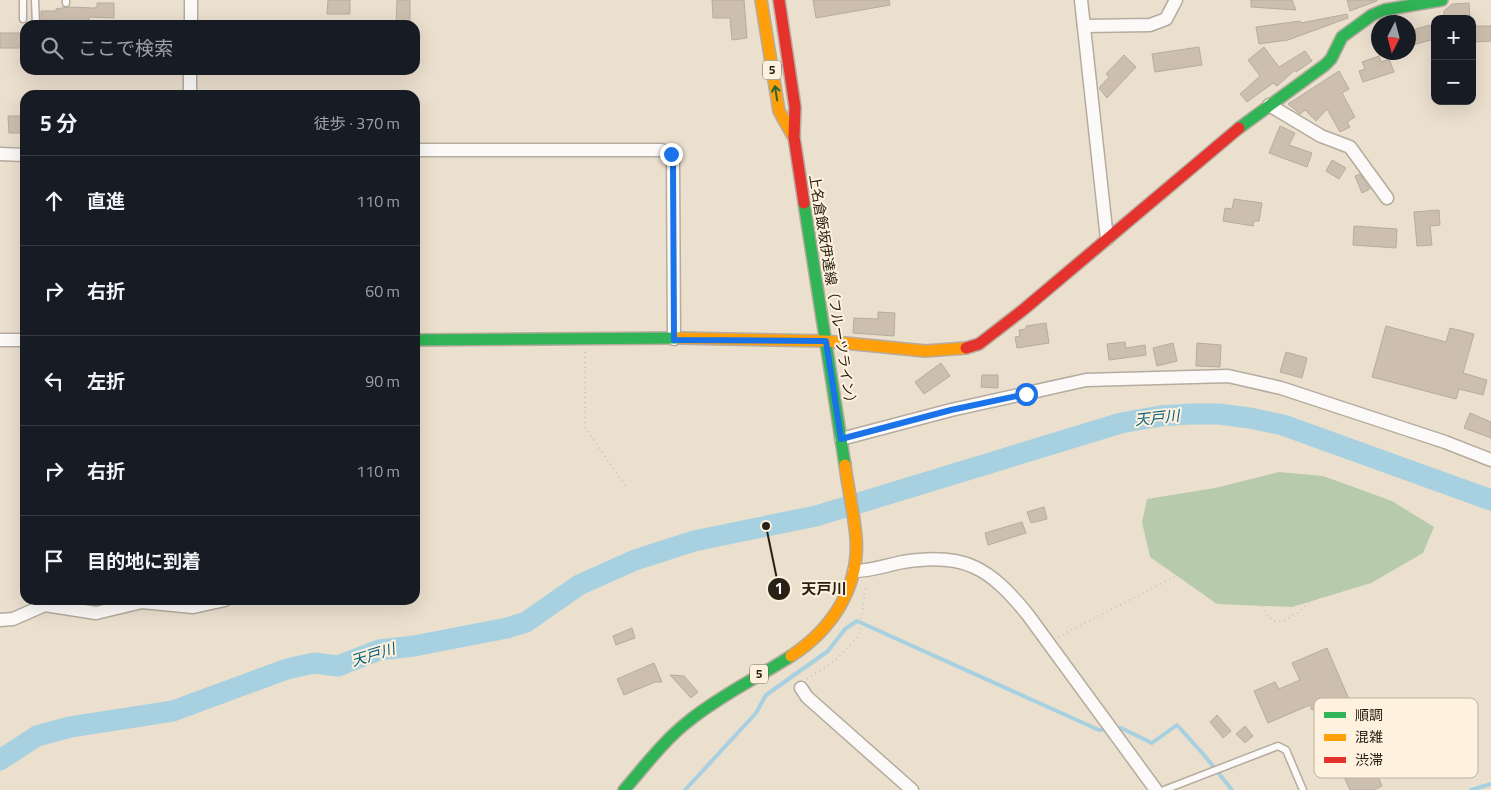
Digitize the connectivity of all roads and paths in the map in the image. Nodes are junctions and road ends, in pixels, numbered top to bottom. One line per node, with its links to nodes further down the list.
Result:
1 (23, 0): 9 (lane)
2 (35, 0): 10 (lane)
3 (191, 0): 11 (street)
4 (761, 0): 16 (street, 上名倉飯坂伊達線（フルーツライン） / 5, one-way to 4)
5 (779, 0): 16 (street, 上名倉飯坂伊達線（フルーツライン） / 5)
6 (1081, 0): 12 (street)
7 (1176, 0): 12 (street)
8 (1442, 0): 15 (street)
9 (23, 19)
10 (36, 20)
11 (191, 20)
12 (1084, 26): 21 (street)
13 (190, 75): 14 (street)
14 (190, 90)
15 (1269, 105): 20 (street); 21 (street)
16 (794, 137): 27 (street, 上名倉飯坂伊達線（フルーツライン） / 5)
17 (420, 150): 26 (street)
18 (0, 154): 19 (street)
19 (20, 155)
20 (1387, 198)
21 (1107, 239): 27 (street)
22 (0, 340): 23 (street)
23 (20, 340)
24 (420, 340): 25 (street)
25 (585, 340): 26 (street); 30 (path)
26 (674, 340): 27 (street)
27 (826, 341): 28 (street, 上名倉飯坂伊達線（フルーツライン） / 5)
28 (841, 439): 29 (street); 34 (street, 上名倉飯坂伊達線（フルーツライン） / 5)
29 (1491, 460)
30 (626, 486)
31 (1272, 495): 33 (path)
32 (1352, 559): 33 (path)
33 (1247, 562): 42 (path)
34 (854, 570): 35 (street); 44 (street, 5)
35 (867, 570): 42 (street); 43 (path)
36 (45, 605): 41 (street)
37 (45, 605): 38 (street)
38 (129, 605)
39 (173, 605): 40 (street)
40 (202, 605)
41 (0, 620)
42 (1047, 643): 46 (street)
43 (801, 688): 45 (street)
44 (624, 790)
45 (912, 790)
46 (1156, 790)
47 (1164, 790): 48 (lane)
48 (1303, 790)

